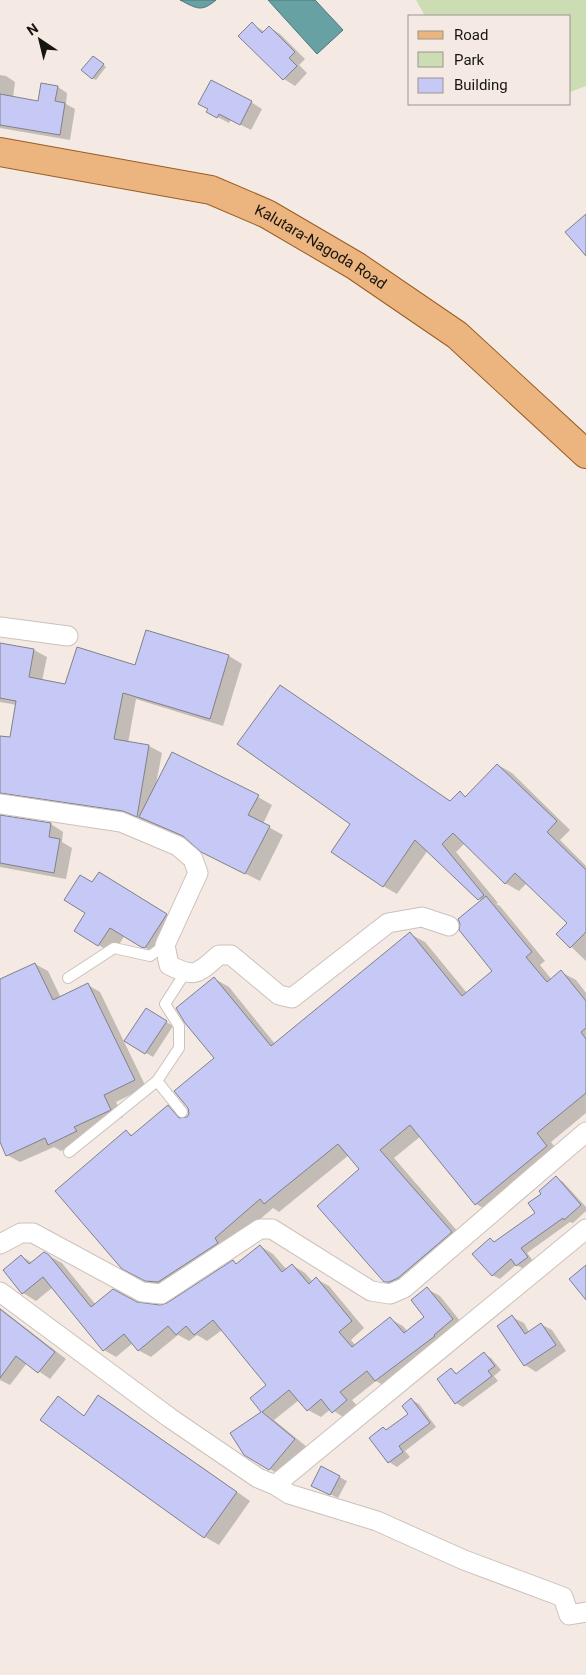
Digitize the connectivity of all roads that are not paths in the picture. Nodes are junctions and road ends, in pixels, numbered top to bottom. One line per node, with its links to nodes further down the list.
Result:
1 (0, 152): 2 (main road, Kalutara-Nagoda Road)
2 (586, 454)
3 (0, 626): 4 (street)
4 (68, 636)
5 (0, 804): 7 (street)
6 (449, 926): 8 (street)
7 (165, 945): 8 (street); 9 (lane)
8 (185, 973): 10 (lane)
9 (68, 978)
10 (157, 1081): 11 (lane); 13 (lane)
11 (182, 1112)
12 (586, 1132): 15 (street)
13 (68, 1152)
14 (586, 1229): 17 (street)
15 (0, 1244)
16 (0, 1292): 17 (street)
17 (275, 1485): 18 (street)
18 (586, 1612)

